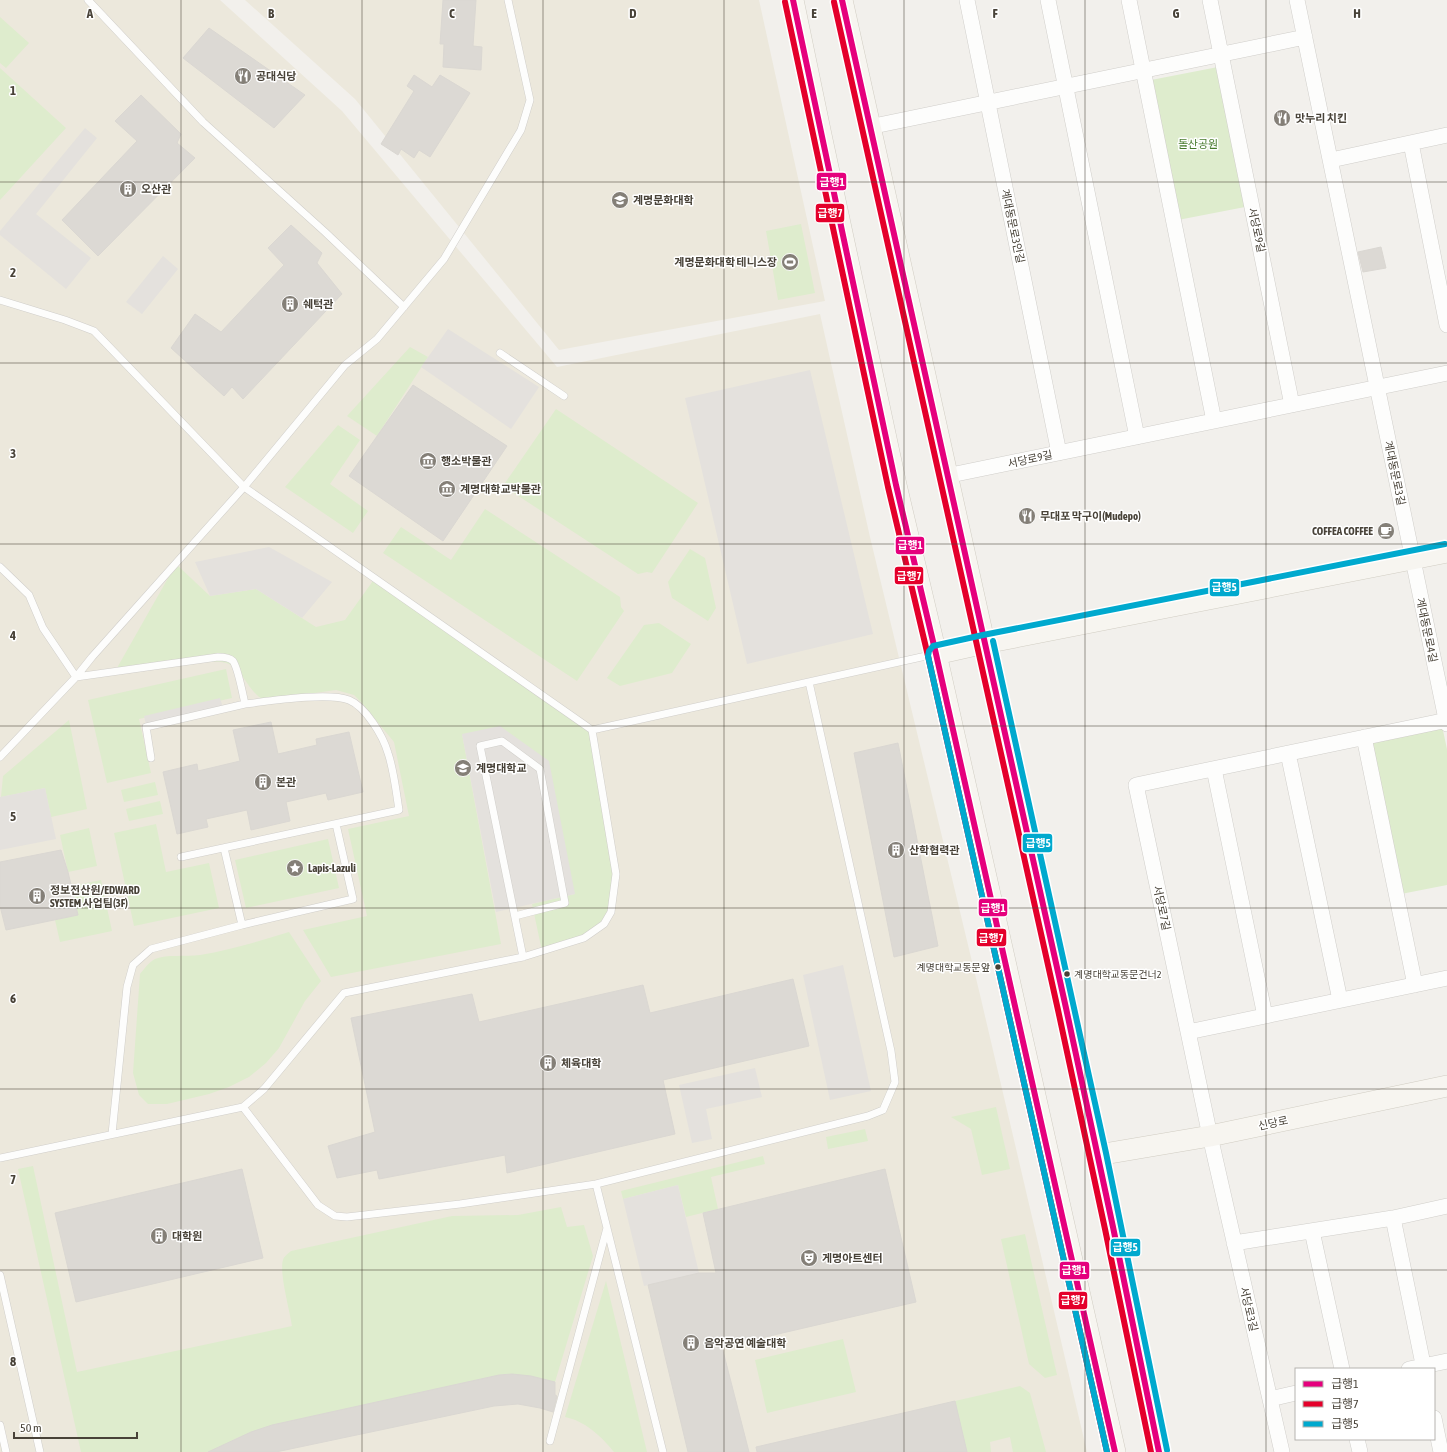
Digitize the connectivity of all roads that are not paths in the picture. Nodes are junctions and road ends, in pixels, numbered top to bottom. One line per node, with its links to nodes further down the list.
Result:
1 (88, 0): 20 (lane)
2 (508, 0): 20 (lane)
3 (794, 0): 36 (main road)
4 (842, 0): 15 (main road)
5 (967, 0): 14 (street, 계대동문로3안길)
6 (1048, 0): 13 (street)
7 (1129, 0): 12 (street)
8 (1210, 0): 11 (street)
9 (1298, 0): 10 (street, 계대동문로3길)
10 (1305, 37): 11 (street); 18 (street, 계대동문로3길)
11 (1221, 55): 12 (street); 26 (street, 서당로9길)
12 (1143, 70): 13 (street); 27 (street)
13 (1065, 86): 14 (street); 28 (street)
14 (988, 102): 15 (street); 29 (street, 계대동문로3안길)
15 (869, 127): 30 (main road)
16 (1447, 135): 17 (street)
17 (1411, 143): 18 (street); 21 (street)
18 (1331, 160): 24 (street, 계대동문로3길)
19 (0, 300): 31 (lane)
20 (404, 307): 31 (lane)
21 (1447, 324)
22 (500, 354): 25 (lane)
23 (1447, 373): 24 (street, 서당로9길)
24 (1377, 388): 26 (street, 서당로9길); 33 (street, 계대동문로3길)
25 (564, 396)
26 (1292, 405): 27 (street, 서당로9길)
27 (1214, 421): 28 (street, 서당로9길)
28 (1137, 437): 29 (street, 서당로9길)
29 (1059, 453): 30 (street, 서당로9길)
30 (946, 476): 35 (main road)
31 (244, 488): 37 (lane); 41 (lane)
32 (1447, 552): 33 (main road)
33 (1413, 559): 35 (main road); 40 (street, 계대동문로4길)
34 (0, 567): 37 (lane)
35 (985, 643): 36 (main road); 62 (main road)
36 (936, 654): 38 (lane); 83 (main road)
37 (76, 677): 39 (lane); 44 (lane)
38 (809, 682): 41 (lane); 64 (lane)
39 (245, 704): 45 (lane); 47 (lane)
40 (1447, 722): 42 (street, 서당로7길)
41 (592, 730): 52 (lane)
42 (1364, 737): 43 (street, 서당로7길); 54 (street)
43 (1288, 753): 46 (street, 서당로7길); 55 (street)
44 (0, 757)
45 (151, 758)
46 (1214, 769): 56 (street); 57 (street, 서당로7길)
47 (336, 824): 48 (lane); 51 (lane)
48 (224, 848): 49 (lane); 51 (lane)
49 (181, 857)
50 (515, 916): 50 (lane); 52 (lane)
51 (242, 925): 60 (lane)
52 (523, 957): 59 (lane)
53 (1447, 978): 54 (street)
54 (1415, 985): 55 (street)
55 (1340, 1000): 56 (street)
56 (1265, 1016): 57 (street)
57 (1188, 1032): 61 (street, 서당로3길)
58 (1447, 1086): 61 (main road, 신당로)
59 (243, 1107): 60 (lane); 64 (lane)
60 (112, 1134): 63 (lane)
61 (1210, 1136): 62 (main road, 신당로); 69 (street, 서당로3길)
62 (1098, 1154): 84 (main road)
63 (0, 1158)
64 (596, 1184): 67 (lane)
65 (1447, 1206): 66 (street)
66 (1393, 1218): 68 (street); 73 (street)
67 (608, 1226): 79 (lane); 82 (lane)
68 (1312, 1231): 69 (street); 72 (street)
69 (1234, 1243): 75 (street, 서당로3길)
70 (0, 1275): 81 (lane)
71 (1447, 1361): 73 (street)
72 (1342, 1368)
73 (1419, 1368)
74 (1295, 1394): 75 (street)
75 (1270, 1399): 85 (street, 서당로3길)
76 (1435, 1423): 87 (street)
77 (0, 1425): 80 (lane)
78 (1357, 1440): 86 (street)
79 (550, 1441)
80 (6, 1452)
81 (40, 1452)
82 (662, 1452)
83 (1115, 1452)
84 (1159, 1452)
85 (1282, 1452)
86 (1360, 1452)
87 (1441, 1452)

